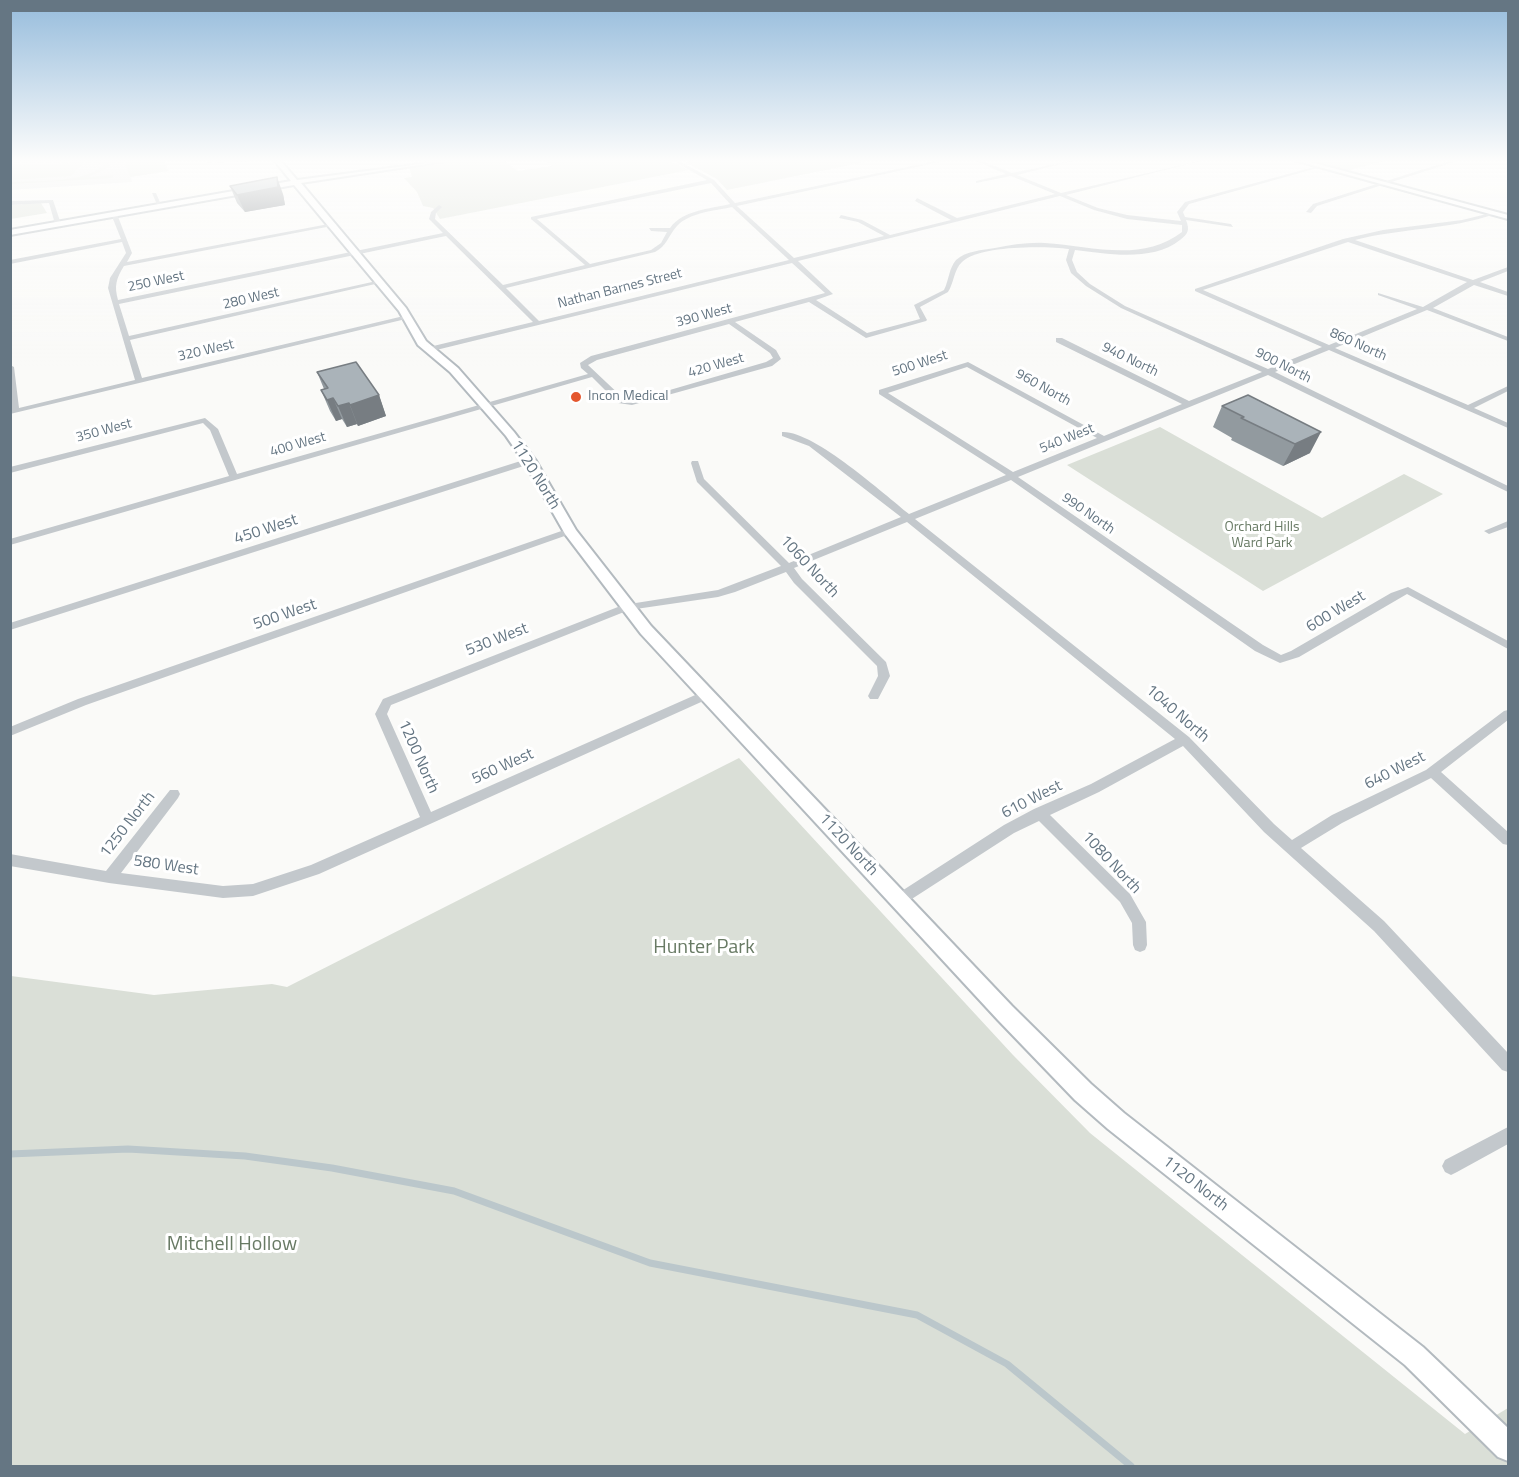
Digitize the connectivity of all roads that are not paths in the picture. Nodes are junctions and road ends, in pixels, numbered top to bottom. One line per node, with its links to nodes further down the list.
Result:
1 (32, 229): 14 (street)
2 (120, 229): 17 (street)
3 (313, 229): 23 (street)
4 (337, 229): 20 (street, 1120 North)
5 (443, 229): 15 (street)
6 (546, 229): 24 (street)
7 (651, 229): 13 (street)
8 (760, 229): 21 (street)
9 (875, 229): 16 (street)
10 (918, 229): 16 (street, Nathan Barnes Street)
11 (1186, 229): 19 (street)
12 (1416, 229): 18 (street)
13 (671, 230): 24 (street)
14 (10, 233)
15 (448, 234): 20 (street, 250 West); 28 (street)
16 (888, 236): 21 (street, Nathan Barnes Street)
17 (124, 240): 22 (street); 23 (street)
18 (1349, 240): 27 (street); 40 (street, 860 North)
19 (1072, 248): 31 (street); 44 (street, 900 North)
20 (357, 253): 26 (street, 1120 North); 32 (street, 250 West)
21 (794, 260): 31 (street, 390 West); 35 (street, Nathan Barnes Street)
22 (10, 262)
23 (124, 264): 32 (street)
24 (589, 266): 28 (street)
25 (1509, 269): 27 (street, 540 West)
26 (381, 282): 34 (street, 1120 North); 37 (street, 280 West)
27 (1475, 282): 30 (street); 33 (street, 540 West)
28 (502, 287): 35 (street)
29 (1380, 294): 33 (street)
30 (1509, 294)
31 (811, 300): 36 (street, 390 West)
32 (115, 303): 37 (street)
33 (1425, 308): 38 (street); 40 (street, 540 West)
34 (408, 317): 41 (street, 1120 North); 46 (street, 320 West)
35 (537, 322): 41 (street, Nathan Barnes Street)
36 (731, 322): 45 (street, 390 West); 45 (street, 420 West)
37 (126, 339): 46 (street)
38 (1509, 339)
39 (1059, 340): 49 (street, 940 North)
40 (1329, 347): 44 (street, 540 West); 51 (street, 860 North)
41 (428, 350): 50 (street, 1120 North)
42 (968, 364): 48 (street, 500 West); 55 (street, 960 North)
43 (10, 367): 52 (street)
44 (1268, 372): 49 (street, 540 West); 61 (street, 900 North)
45 (592, 375): 50 (street, 400 West)
46 (139, 381): 52 (street, 320 West)
47 (1509, 388): 51 (street)
48 (882, 392): 59 (street, 990 North)
49 (1188, 404): 55 (street, 540 West)
50 (486, 405): 56 (street, 1120 North); 60 (street, 400 West)
51 (1469, 408): 53 (street, 860 North)
52 (13, 412)
53 (1509, 426)
54 (785, 434): 62 (street, 1040 North)
55 (1104, 439): 59 (street, 540 West)
56 (530, 461): 64 (street, 1120 North); 69 (street, 450 West)
57 (695, 463): 67 (street, 1060 North)
58 (10, 470): 60 (street, 350 West)
59 (1012, 476): 62 (street, 540 West); 71 (street, 990 North)
60 (234, 478): 66 (street, 400 West)
61 (1509, 489)
62 (908, 517): 67 (street, 540 West); 77 (street, 1040 North)
63 (1509, 524): 65 (street)
64 (570, 531): 68 (street, 1120 North); 76 (street, 500 West)
65 (1489, 531)
66 (10, 542)
67 (787, 567): 68 (street, 540 West); 73 (street, 1060 North)
68 (627, 607): 72 (street, 1120 North); 74 (street, 530 West)
69 (10, 627)
70 (1509, 645): 71 (street, 600 West)
71 (1280, 659)
72 (706, 695): 81 (street, 560 West); 87 (street, 1120 North)
73 (874, 696)
74 (382, 708): 81 (street, 1200 North)
75 (1509, 714): 78 (street, 640 West)
76 (10, 732)
77 (1185, 740): 80 (street, 610 West); 83 (street, 1040 North)
78 (1432, 771): 82 (street); 83 (street, 640 West)
79 (174, 794): 86 (street, 1250 North)
80 (1039, 813): 87 (street, 610 West); 88 (street, 1080 North)
81 (428, 819): 85 (street, 560 West)
82 (1509, 840)
83 (1291, 848): 89 (street, 1040 North)
84 (10, 860): 86 (street, 580 West)
85 (314, 870): 86 (street, 580 West)
86 (109, 877)
87 (899, 900): 92 (street, 1120 North)
88 (1140, 945)
89 (1509, 1064)
90 (1509, 1135): 91 (street)
91 (1451, 1166)
92 (1509, 1447)

